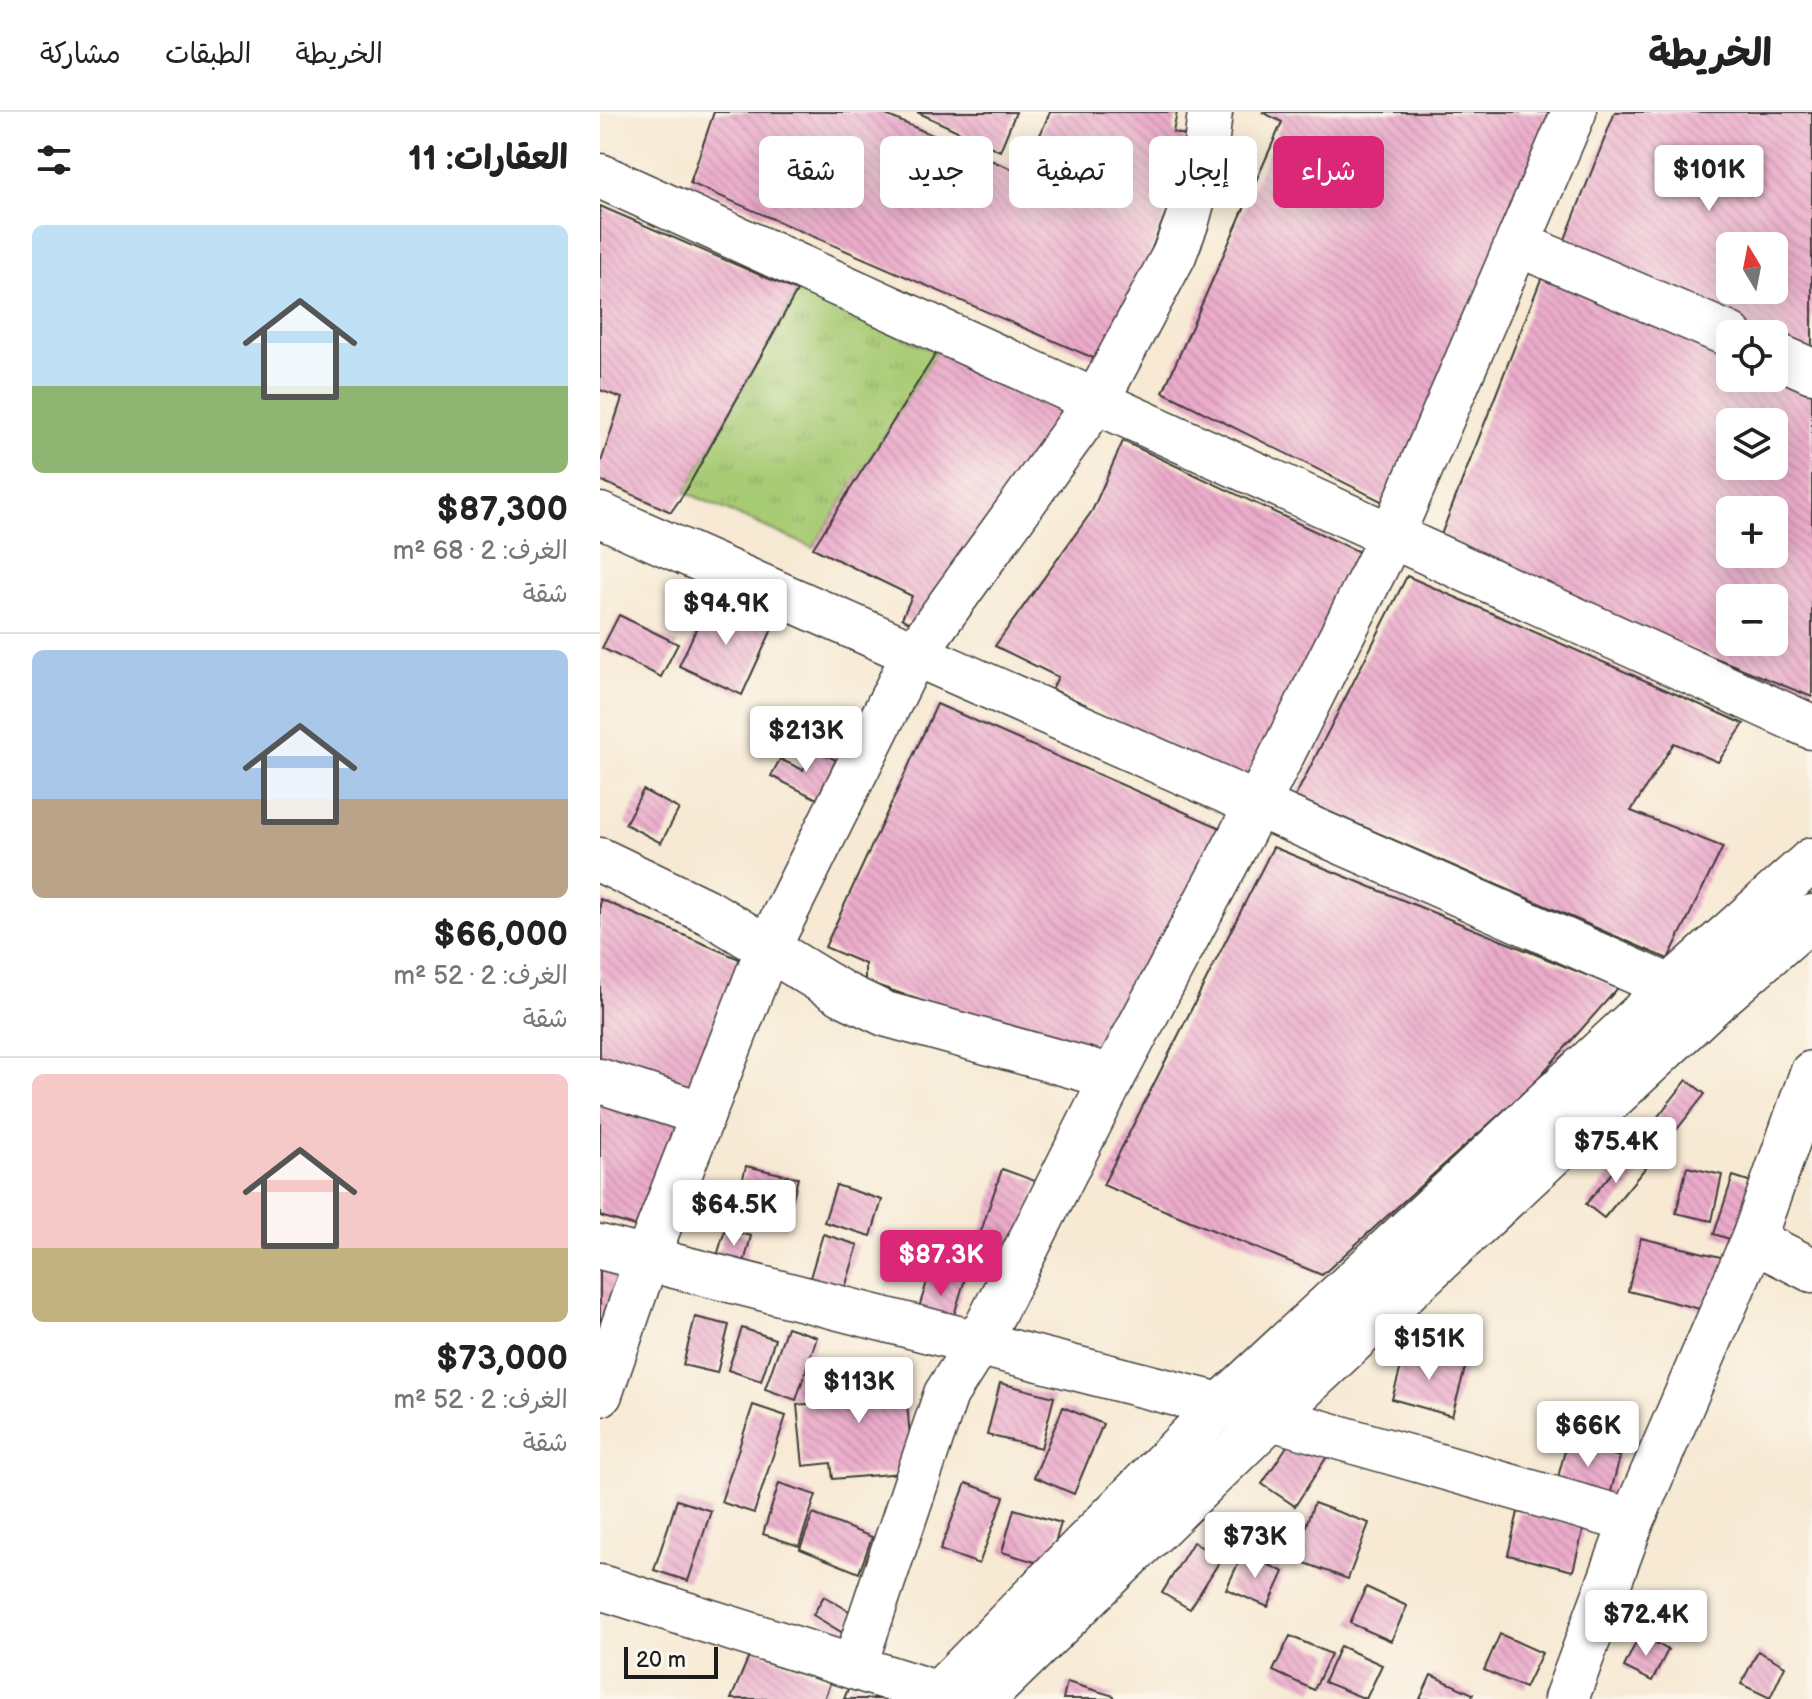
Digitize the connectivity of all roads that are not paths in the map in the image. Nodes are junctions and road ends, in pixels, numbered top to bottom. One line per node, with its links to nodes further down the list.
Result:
1 (1210, 112): 8 (street)
2 (1574, 112): 4 (street)
3 (600, 176): 8 (street)
4 (1520, 245): 5 (street); 10 (street)
5 (1716, 329)
6 (1788, 360): 7 (street)
7 (1812, 371)
8 (1097, 400): 10 (street); 11 (street)
9 (600, 515): 11 (street)
10 (1391, 537): 12 (street); 13 (street)
11 (913, 656): 13 (street); 17 (street)
12 (1812, 727)
13 (1256, 807): 18 (street); 21 (street)
14 (600, 860): 17 (street)
15 (1812, 860): 18 (street)
16 (1812, 917): 19 (street)
17 (768, 948): 21 (street); 23 (street)
18 (1670, 987): 19 (street); 30 (street)
19 (1711, 1005): 31 (street)
20 (1812, 1073): 24 (street)
21 (1113, 1077): 28 (street)
22 (600, 1081): 23 (street)
23 (703, 1114): 26 (street)
24 (1753, 1240): 27 (street); 32 (street)
25 (600, 1247): 26 (street)
26 (646, 1260): 28 (street); 29 (street)
27 (1812, 1270)
28 (979, 1342): 30 (street); 34 (street)
29 (600, 1394)
30 (1220, 1406): 31 (street); 35 (street)
31 (1271, 1418): 32 (street); 36 (street)
32 (1632, 1521): 37 (street)
33 (600, 1587): 34 (street)
34 (854, 1667): 35 (street)
35 (936, 1696)
36 (983, 1699)
37 (1566, 1699)

